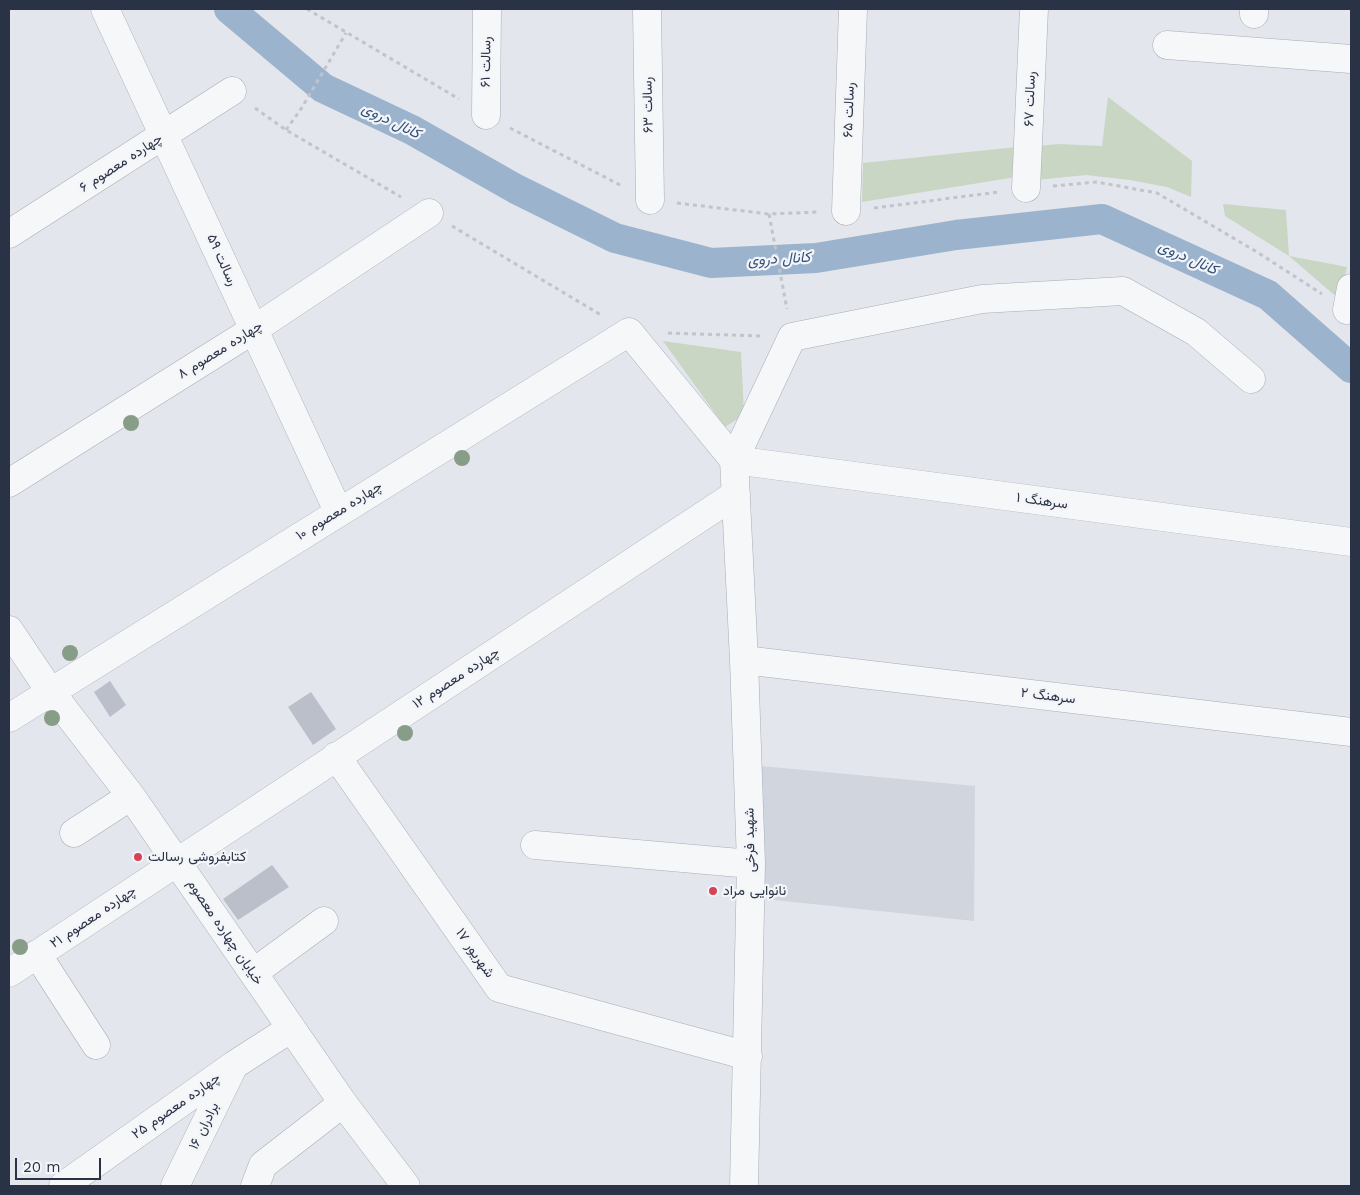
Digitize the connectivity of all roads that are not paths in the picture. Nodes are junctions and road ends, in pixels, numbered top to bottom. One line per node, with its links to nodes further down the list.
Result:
1 (105, 9): 10 (street, رسالت ۵۹)
2 (487, 9): 9 (street, رسالت ۶۱)
3 (647, 9): 12 (street, رسالت ۶۳)
4 (853, 9): 13 (street, رسالت ۶۵)
5 (1034, 9): 11 (street, رسالت ۶۷)
6 (1168, 44): 7 (street)
7 (1351, 59)
8 (232, 91): 10 (street, چهارده معصوم ۶)
9 (486, 115)
10 (165, 135): 15 (street, چهارده معصوم ۶); 16 (street, رسالت ۵۹)
11 (1026, 188)
12 (650, 200)
13 (846, 211)
14 (429, 213): 16 (street, چهارده معصوم ۸)
15 (9, 234)
16 (253, 330): 19 (street, چهارده معصوم ۸); 21 (street, رسالت ۵۹)
17 (1251, 379): 18 (street)
18 (734, 460): 20 (street, شهید فرخی); 21 (street, چهارده معصوم ۱۰); 22 (street, سرهنگ ۱)
19 (9, 483)
20 (736, 494): 24 (street, شهید فرخی); 28 (street, چهارده معصوم ۱۲)
21 (338, 511): 25 (street, چهارده معصوم ۱۰)
22 (1351, 542)
23 (9, 630): 25 (street, خیابان چهارده معصوم)
24 (744, 660): 27 (street, سرهنگ ۲); 33 (street, شهید فرخی)
25 (50, 692): 26 (street, چهارده معصوم ۱۰); 29 (street, خیابان چهارده معصوم)
26 (9, 718)
27 (1351, 732)
28 (336, 756): 32 (street, چهارده معصوم ۱۲); 40 (street, ۱۷ شهریور)
29 (131, 796): 30 (street); 32 (street, خیابان چهارده معصوم)
30 (74, 833)
31 (535, 845): 33 (street)
32 (176, 861): 35 (street, چهارده معصوم ۲۱); 37 (street, خیابان چهارده معصوم)
33 (751, 864): 40 (street, شهید فرخی)
34 (324, 921): 37 (street)
35 (37, 954): 36 (street, چهارده معصوم ۲۱); 39 (street)
36 (9, 973)
37 (253, 974): 38 (street, خیابان چهارده معصوم)
38 (290, 1029): 41 (street, چهارده معصوم ۲۵); 42 (street, خیابان چهارده معصوم)
39 (96, 1045)
40 (748, 1056): 47 (street, شهید فرخی)
41 (234, 1065): 43 (street, چهارده معصوم ۲۵); 44 (street, برادران ۱۶)
42 (343, 1103): 45 (street); 46 (street, خیابان چهارده معصوم)
43 (63, 1186)
44 (175, 1186)
45 (255, 1186)
46 (406, 1186)
47 (744, 1186)

